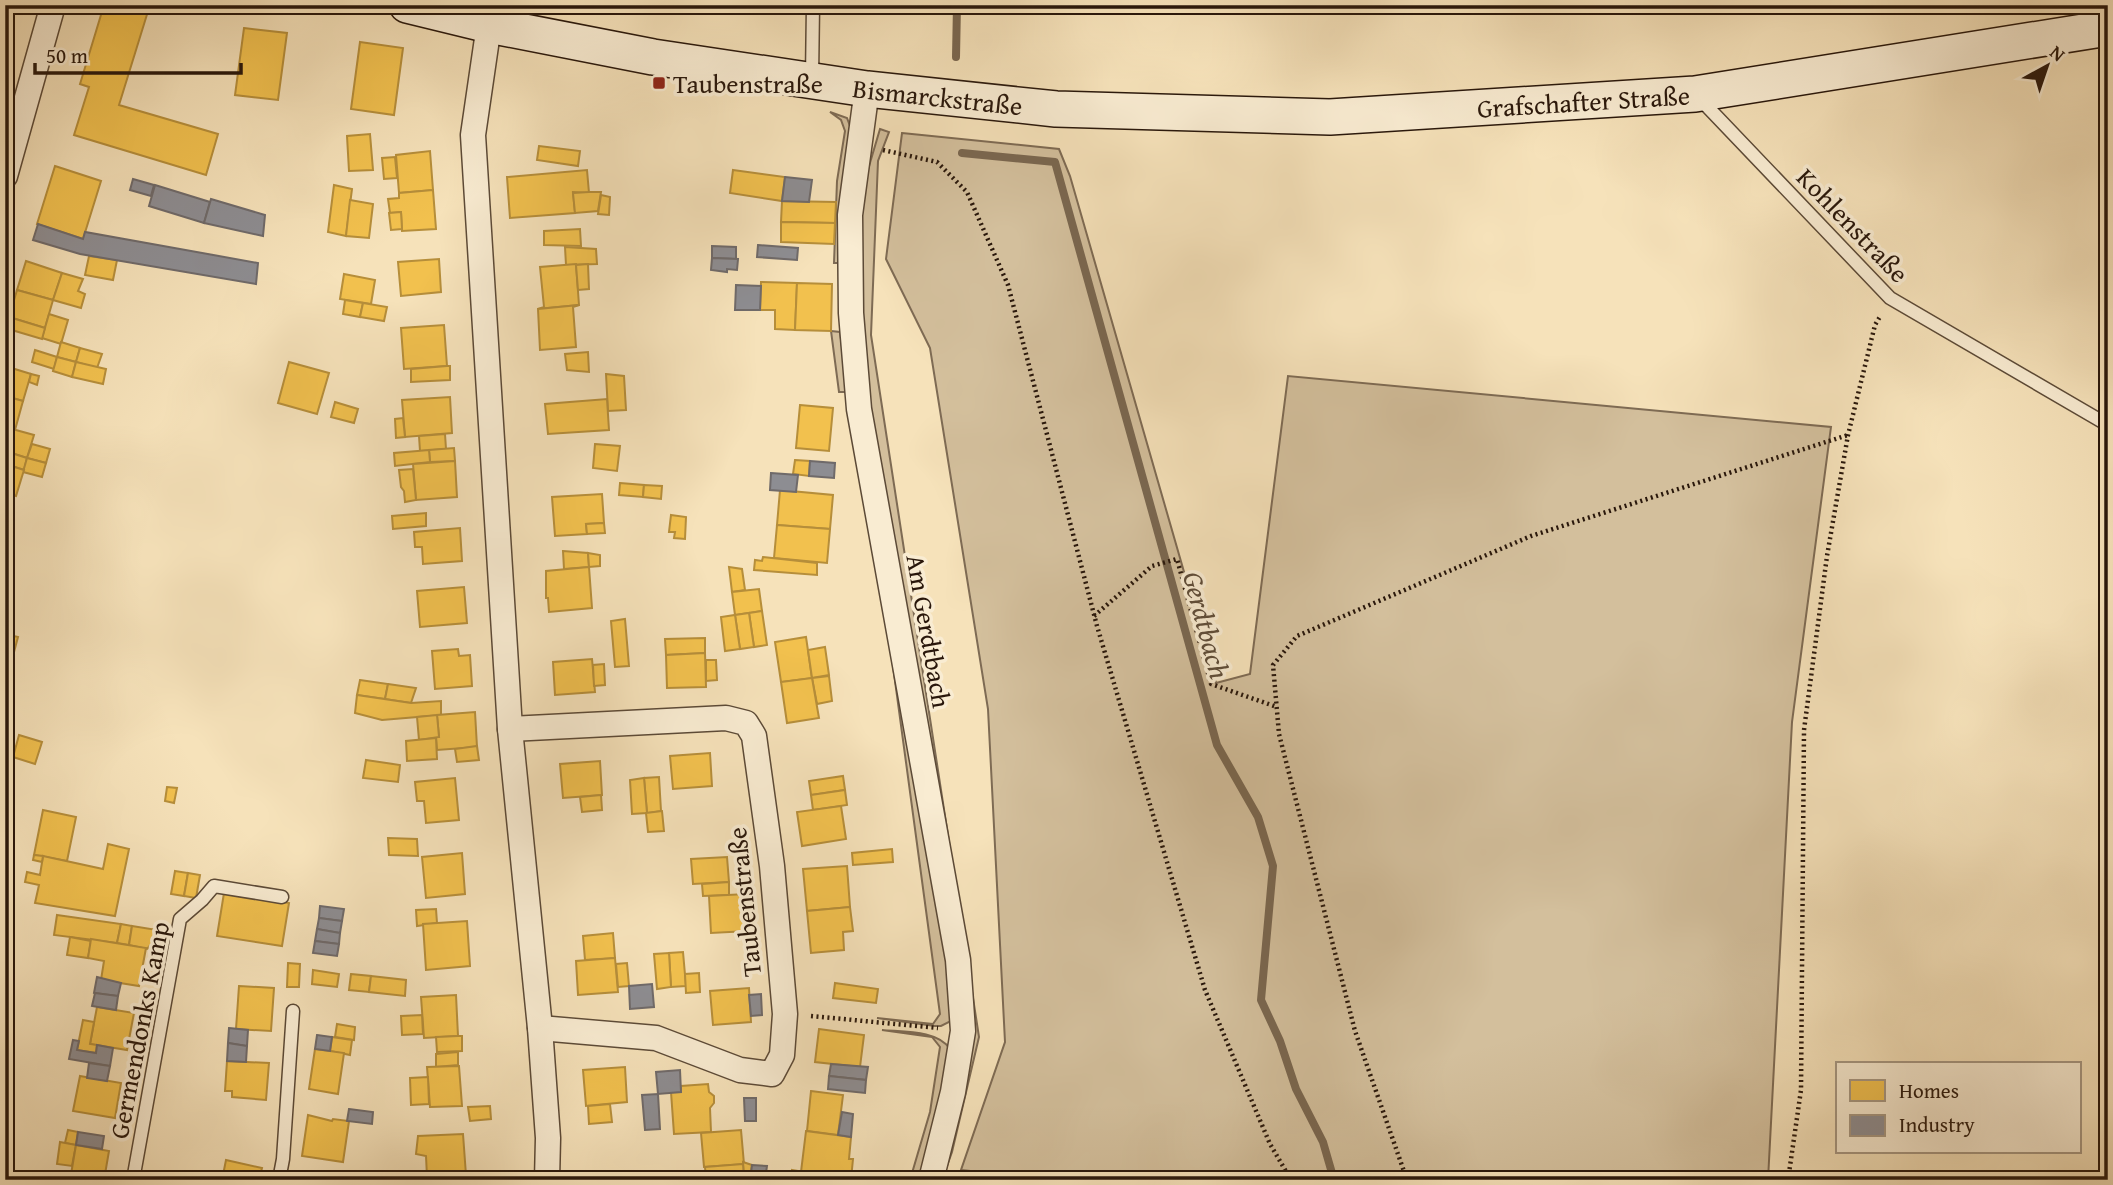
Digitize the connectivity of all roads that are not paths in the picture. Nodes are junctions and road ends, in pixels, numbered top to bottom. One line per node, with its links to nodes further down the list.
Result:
1 (53, 5): 10 (street)
2 (407, 5): 4 (main road, Bismarckstraße)
3 (813, 5): 6 (lane)
4 (489, 25): 6 (main road, Bismarckstraße); 12 (street)
5 (2108, 28): 8 (main road, Grafschafter Straße)
6 (812, 81): 7 (main road, Bismarckstraße)
7 (867, 89): 9 (main road, Bismarckstraße); 19 (street, Am Gerdtbach)
8 (1695, 94): 9 (main road, Grafschafter Straße); 11 (lane, Kohlenstraße)
9 (1056, 109)
10 (5, 176)
11 (2108, 425)
12 (510, 729): 15 (street); 15 (street, Taubenstraße)
13 (282, 897): 16 (lane, Germendonks Kamp)
14 (293, 1012): 17 (lane)
15 (540, 1028): 18 (street)
16 (133, 1180)
17 (279, 1180)
18 (547, 1180)
19 (931, 1180)

